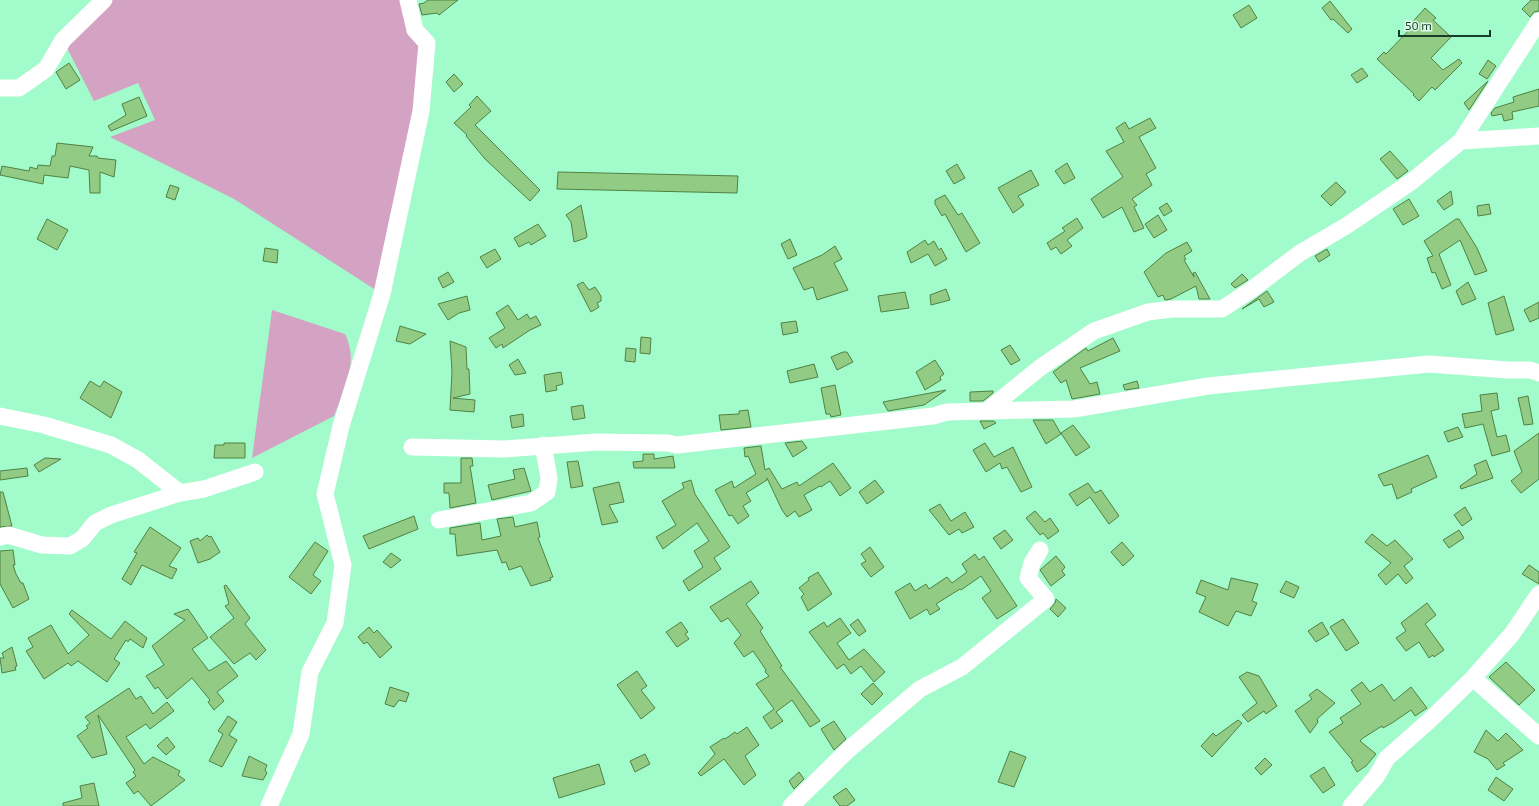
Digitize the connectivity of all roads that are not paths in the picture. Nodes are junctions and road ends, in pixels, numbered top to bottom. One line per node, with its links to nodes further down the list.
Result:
1 (104, 0): 4 (street)
2 (408, 0): 20 (street)
3 (1539, 21): 6 (street)
4 (0, 88)
5 (1539, 136): 6 (street)
6 (1461, 141): 8 (street)
7 (1539, 373): 8 (street)
8 (989, 410): 10 (street)
9 (0, 416): 13 (street)
10 (543, 445): 11 (street); 14 (street)
11 (412, 447)
12 (255, 472): 13 (street)
13 (180, 493): 15 (street)
14 (439, 520)
15 (0, 537)
16 (1040, 550): 21 (street)
17 (1539, 594): 18 (street)
18 (1473, 678): 19 (street); 22 (street)
19 (1539, 736)
20 (269, 806)
21 (792, 806)
22 (1351, 806)

